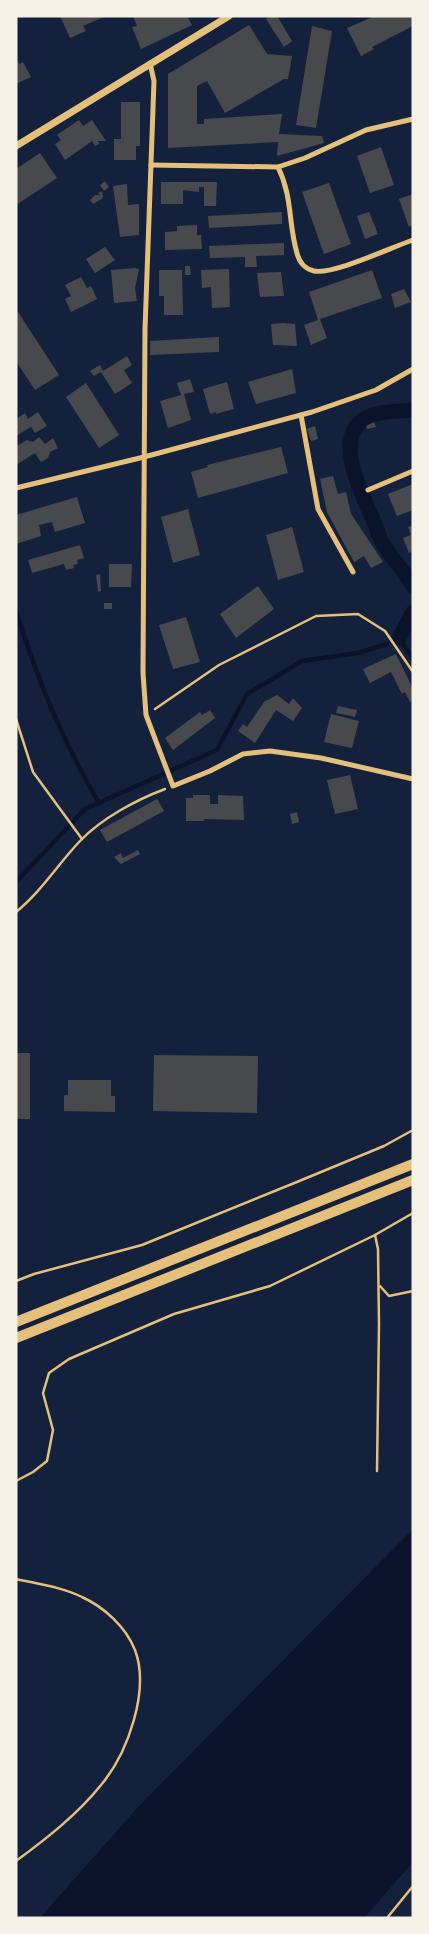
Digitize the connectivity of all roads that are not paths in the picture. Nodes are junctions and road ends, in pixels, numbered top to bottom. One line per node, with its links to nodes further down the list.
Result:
1 (229, 16): 2 (street)
2 (150, 63): 4 (street); 5 (street)
3 (413, 119): 6 (street)
4 (16, 146)
5 (151, 165): 6 (street); 10 (street)
6 (278, 167): 7 (street)
7 (413, 240)
8 (413, 369): 9 (street)
9 (301, 415): 10 (street); 14 (street)
10 (144, 457): 12 (street); 15 (street)
11 (413, 471): 13 (street)
12 (16, 488)
13 (368, 490)
14 (353, 572)
15 (413, 779)
16 (413, 1164): 18 (highway)
17 (413, 1180): 19 (highway)
18 (16, 1322)
19 (16, 1338)

